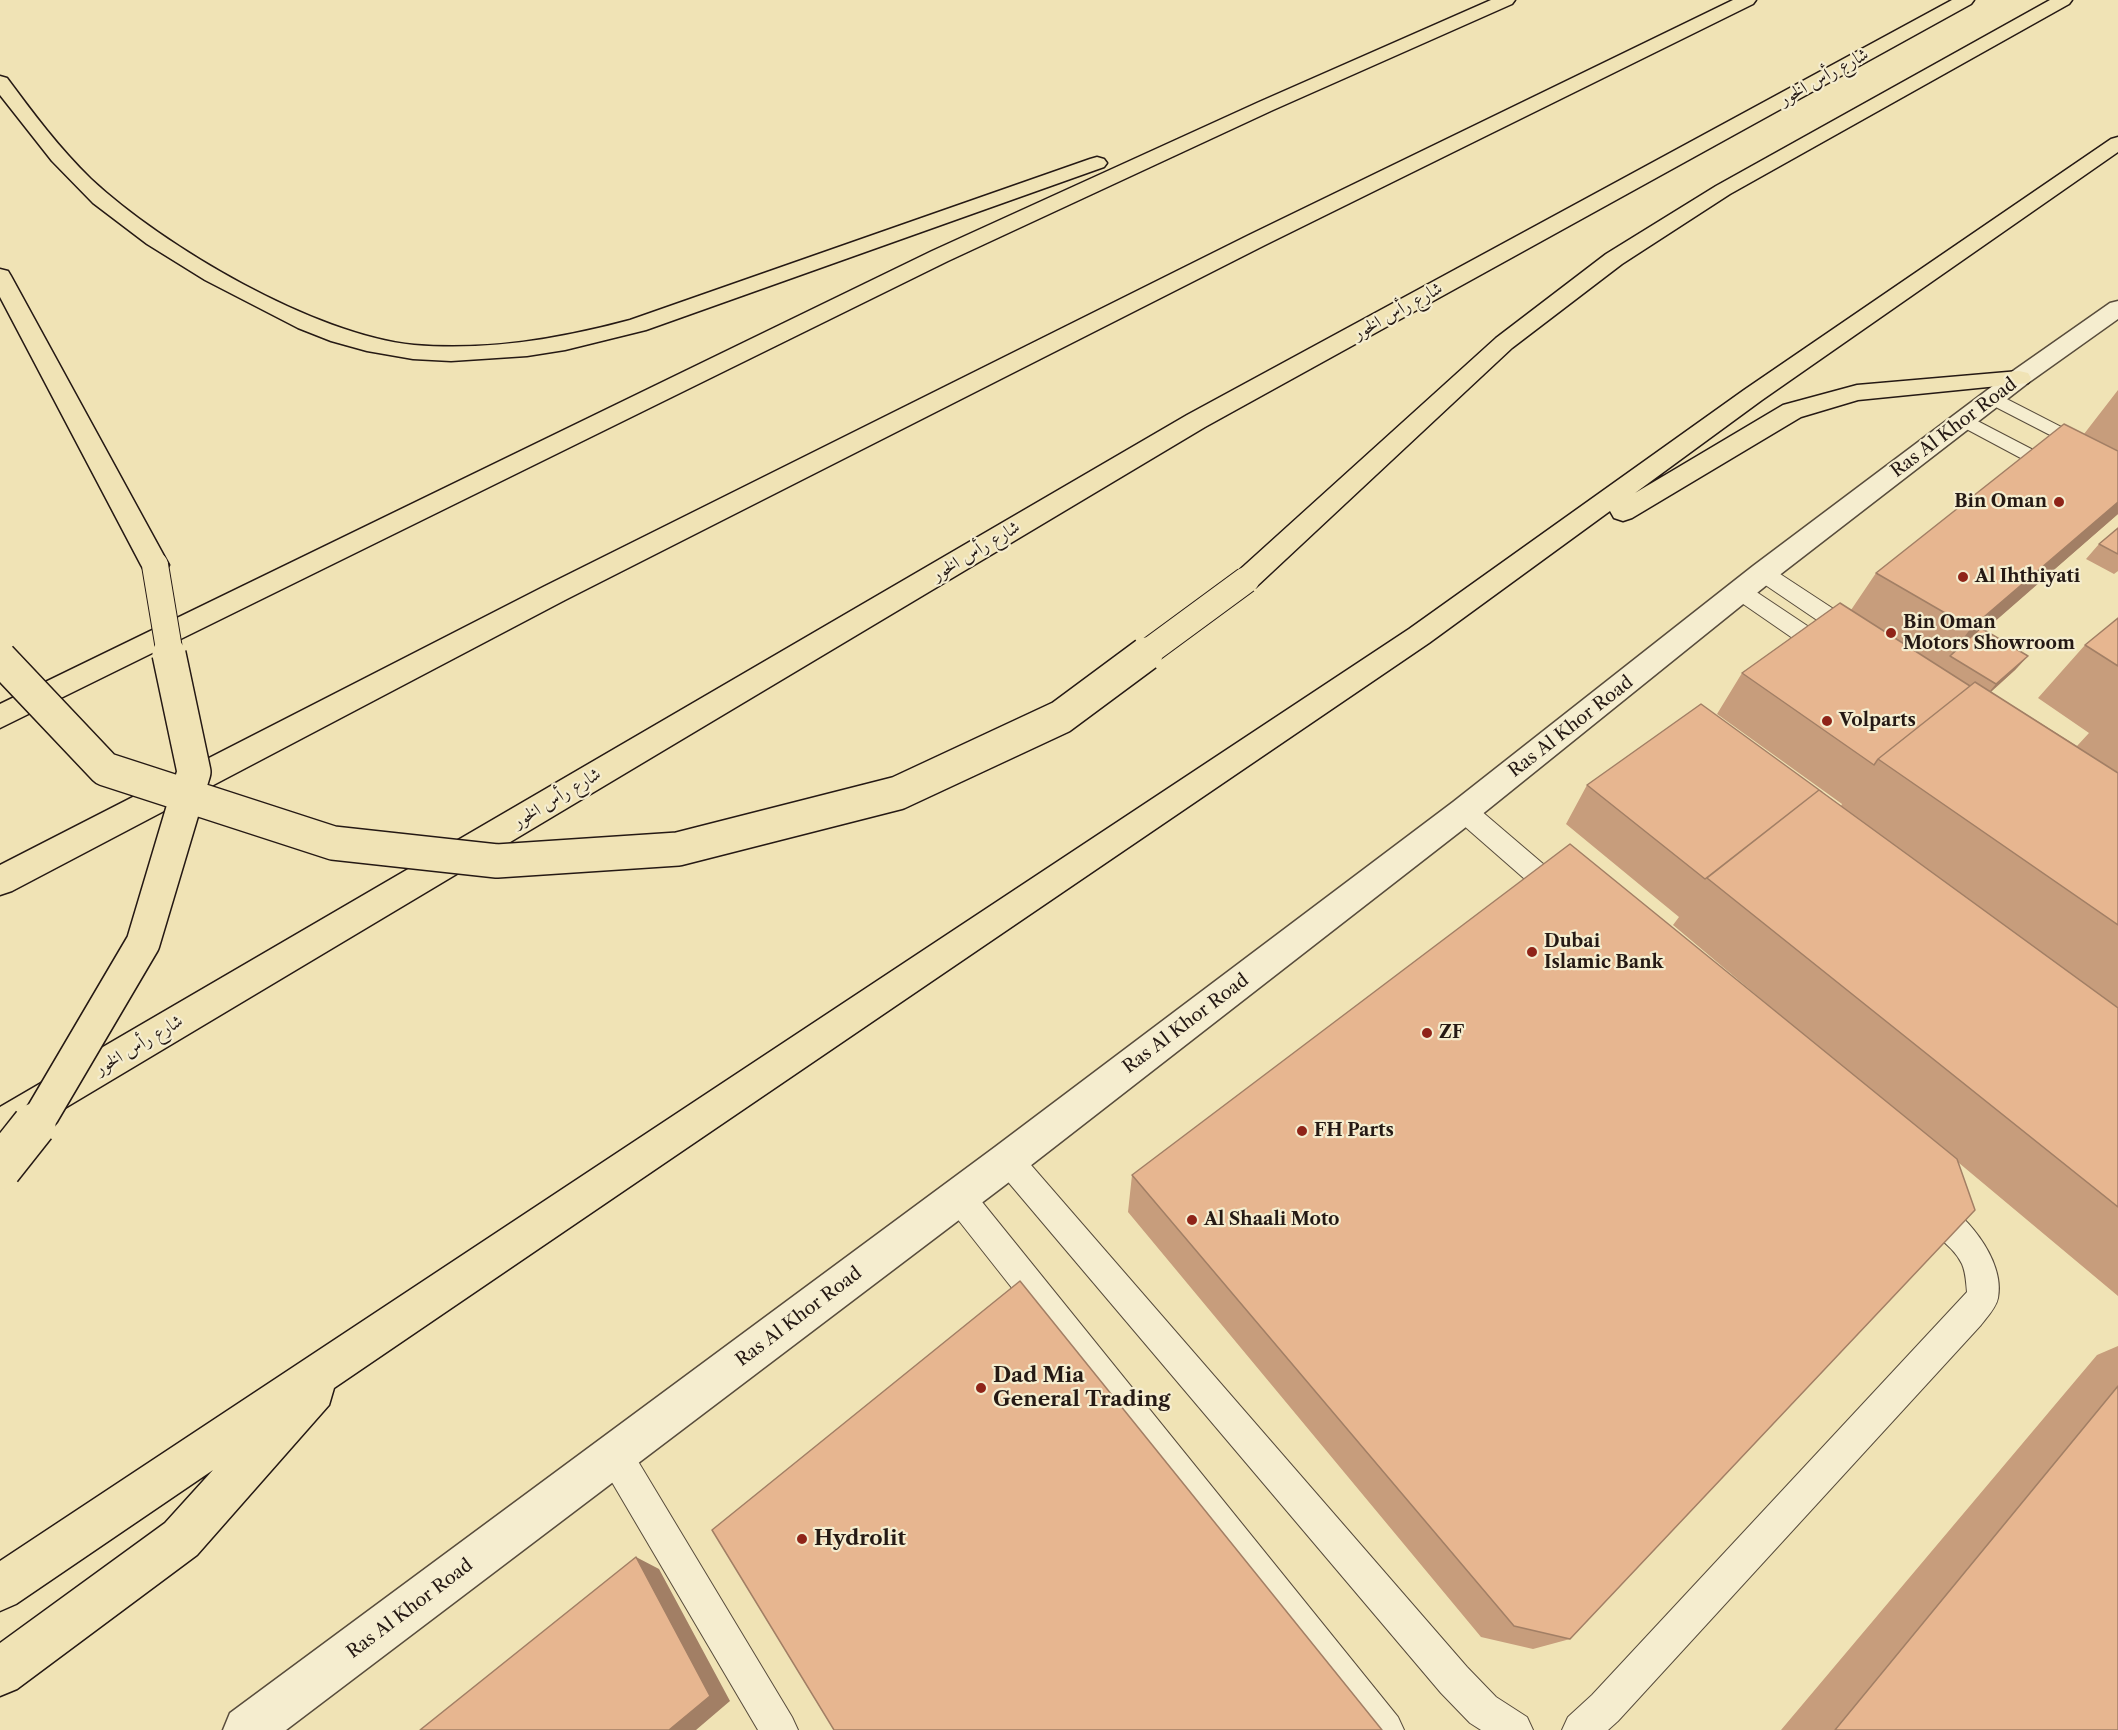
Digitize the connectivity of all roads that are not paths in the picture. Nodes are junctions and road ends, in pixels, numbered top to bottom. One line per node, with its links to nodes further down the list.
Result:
1 (1506, 0): 6 (highway)
2 (1747, 0): 21 (highway)
3 (1965, 0): 23 (highway, شارع رأس الخور)
4 (2063, 0): 17 (highway, bridge)
5 (0, 82): 6 (highway)
6 (1266, 106): 19 (highway)
7 (2118, 143): 15 (highway)
8 (0, 276): 25 (highway, bridge)
9 (2118, 308): 10 (street, Ras Al Khor Road)
10 (2006, 388): 11 (street, Ras Al Khor Road); 12 (lane); 15 (highway)
11 (1964, 420): 13 (lane); 14 (street, Ras Al Khor Road)
12 (2118, 464)
13 (2118, 503)
14 (1752, 583): 16 (lane); 18 (lane); 20 (street, Ras Al Khor Road)
15 (1419, 636): 28 (highway)
16 (1872, 645)
17 (0, 658)
18 (1850, 666)
19 (0, 717)
20 (1464, 811): 22 (lane); 24 (street, Ras Al Khor Road)
21 (0, 881)
22 (1582, 912)
23 (0, 1127)
24 (1008, 1160): 27 (street, Ras Al Khor Road); 35 (lane)
25 (0, 1168)
26 (1909, 1192): 36 (lane)
27 (959, 1197): 29 (street, Ras Al Khor Road); 34 (lane)
28 (348, 1352): 30 (highway); 31 (highway)
29 (615, 1455): 32 (street, Ras Al Khor Road); 33 (lane)
30 (0, 1588)
31 (0, 1672)
32 (247, 1730)
33 (779, 1730)
34 (1385, 1730)
35 (1514, 1730)
36 (1581, 1730)

